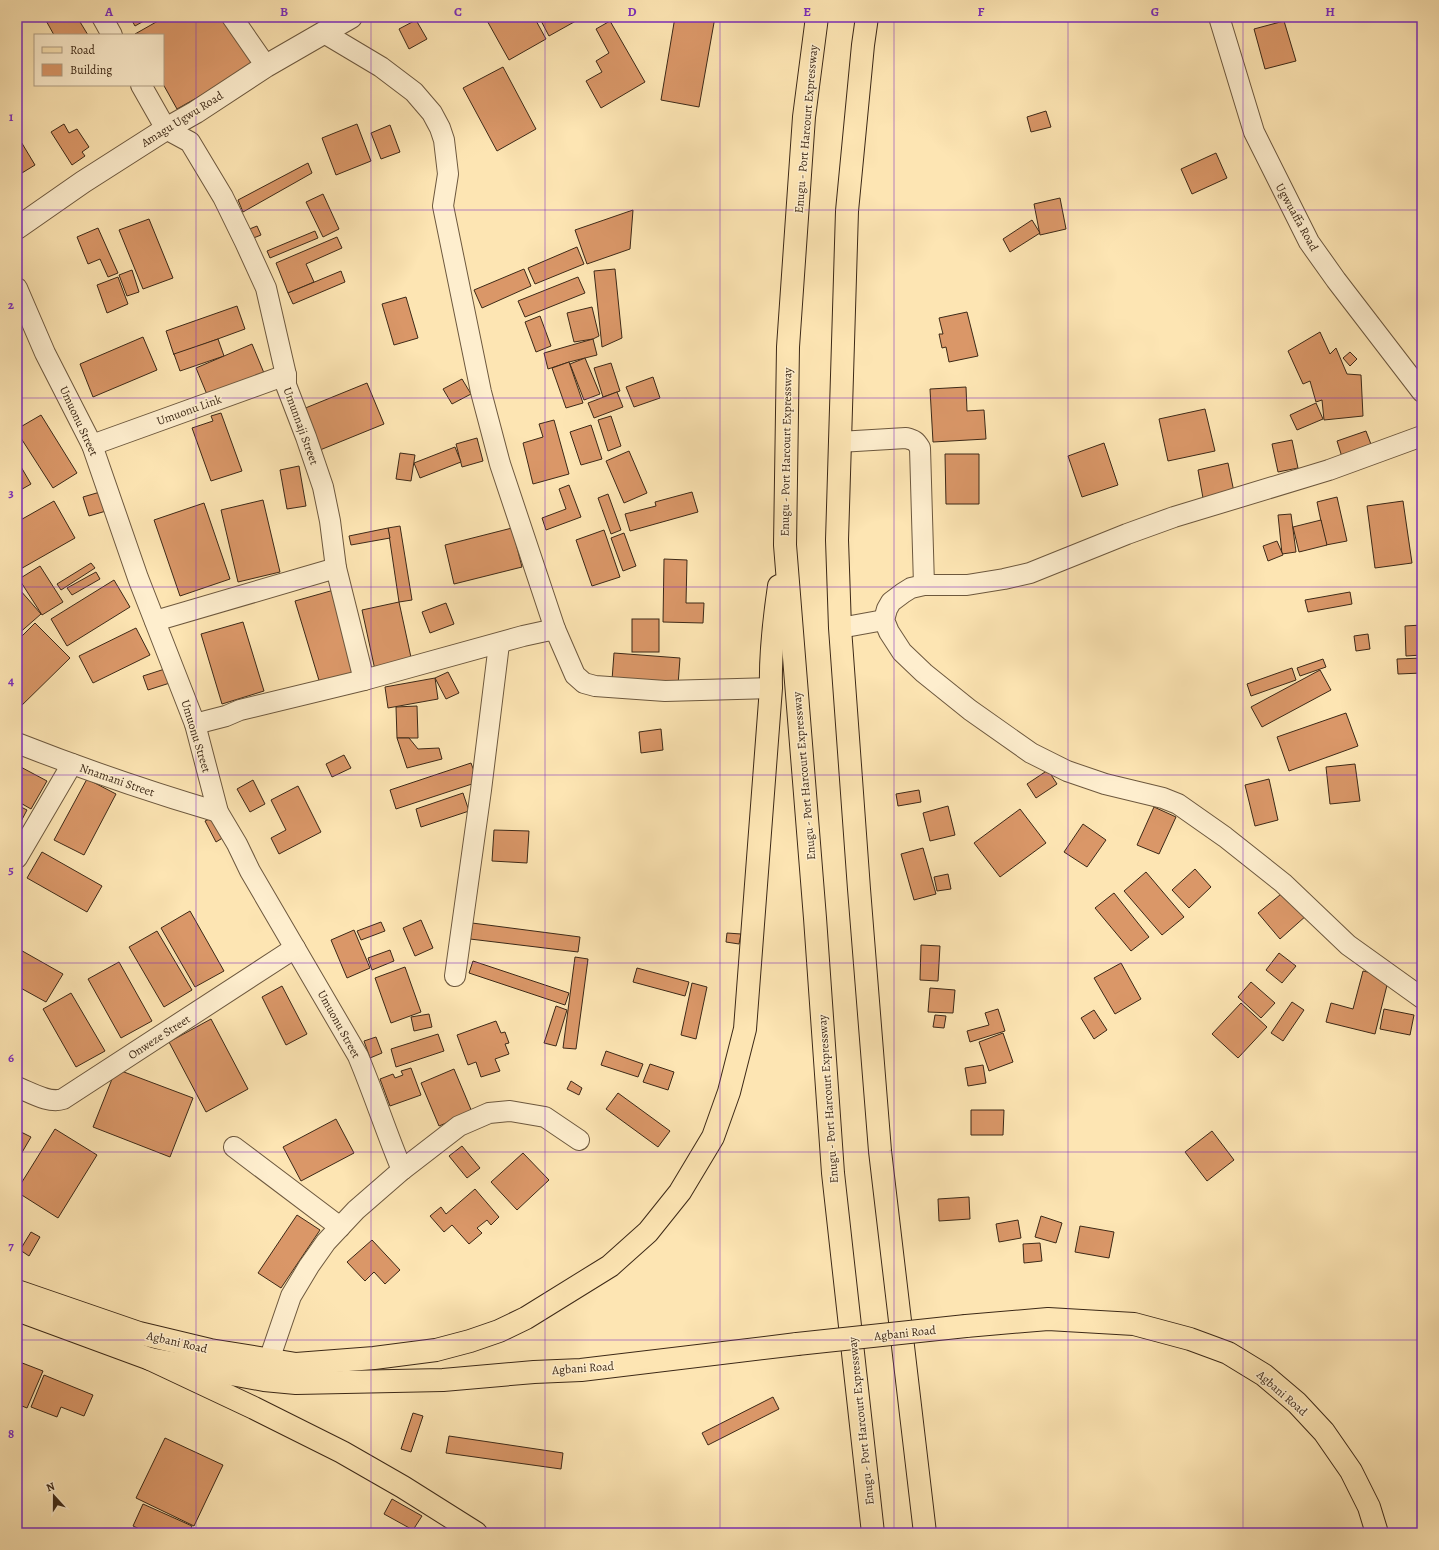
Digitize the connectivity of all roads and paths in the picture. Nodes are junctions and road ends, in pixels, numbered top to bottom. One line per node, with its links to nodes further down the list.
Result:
1 (102, 17): 8 (street)
2 (232, 17): 9 (street)
3 (351, 17): 7 (street, Amagu Ugwu Road)
4 (817, 17): 19 (main road, Enugu - Port Harcourt Expressway)
5 (867, 17): 17 (main road)
6 (1219, 17): 15 (street, Ugwuaffa Road)
7 (324, 33): 9 (street, Amagu Ugwu Road); 25 (street)
8 (111, 34)
9 (266, 66): 11 (street, Amagu Ugwu Road)
10 (142, 86): 11 (street)
11 (166, 129): 12 (street, Amagu Ugwu Road); 14 (street, Umunnaji Street)
12 (17, 228)
13 (17, 288): 18 (street, Umuonu Street)
14 (286, 375): 18 (street, Umuonu Link); 20 (street, Umunnaji Street)
15 (1422, 392)
16 (1422, 436): 21 (street)
17 (839, 442): 21 (street); 24 (main road)
18 (92, 445): 23 (street, Umuonu Street)
19 (785, 545): 28 (main road); 49 (main road, Enugu - Port Harcourt Expressway)
20 (336, 568): 23 (street); 27 (street, Umunnaji Street)
21 (924, 585): 22 (street)
22 (884, 620): 24 (street); 36 (street)
23 (155, 621): 29 (street, Umuonu Street)
24 (840, 628): 50 (main road)
25 (555, 629): 26 (street); 28 (street)
26 (499, 644): 27 (street); 35 (street)
27 (364, 680): 29 (street)
28 (771, 688): 46 (main road)
29 (195, 724): 32 (street, Umuonu Street)
30 (17, 742): 31 (street, Nnamani Street)
31 (72, 764): 32 (street, Nnamani Street); 33 (street)
32 (218, 812): 34 (street, Umuonu Street)
33 (17, 858)
34 (295, 948): 37 (street, Onweze Street); 40 (street, Umuonu Street)
35 (456, 976)
36 (1422, 998)
37 (17, 1087)
38 (579, 1140): 40 (street)
39 (234, 1147): 41 (street)
40 (402, 1170): 41 (street)
41 (340, 1227): 45 (street)
42 (17, 1291): 45 (main road, Agbani Road)
43 (17, 1310): 44 (main road, Agbani Road)
44 (150, 1359): 47 (main road, Agbani Road); 48 (main road)
45 (269, 1360): 46 (main road, Agbani Road)
46 (296, 1364): 47 (main road, Agbani Road)
47 (339, 1382): 51 (main road, Agbani Road, bridge)
48 (476, 1533)
49 (873, 1533)
50 (925, 1533)
51 (1377, 1533)

